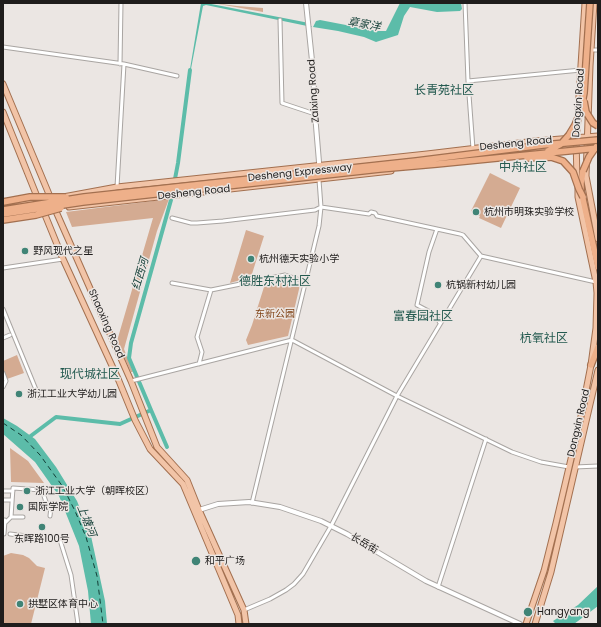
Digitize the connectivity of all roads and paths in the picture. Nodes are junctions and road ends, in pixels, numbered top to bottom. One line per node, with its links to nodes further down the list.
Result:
1 (121, 3): 11 (street)
2 (306, 3): 19 (street, Zaixing Road)
3 (465, 3): 15 (street)
4 (586, 3): 13 (main road, Dongxin Road)
5 (590, 3): 17 (highway, bridge)
6 (594, 3): 9 (main road, Dongxin Road)
7 (280, 20): 19 (street)
8 (3, 47): 11 (street)
9 (591, 50): 10 (street); 22 (main road, Dongxin Road)
10 (598, 50)
11 (120, 64): 12 (street)
12 (124, 64): 14 (street); 34 (street)
13 (581, 70): 15 (street); 23 (main road, Dongxin Road)
14 (177, 76)
15 (468, 81): 28 (street)
16 (3, 84): 36 (main road, Shaoxing Road)
17 (584, 93): 20 (highway, bridge); 30 (highway, bridge)
18 (3, 112): 38 (main road, Shaoxing Road)
19 (315, 114): 32 (street, Zaixing Road)
20 (598, 126)
21 (598, 136): 22 (main road, Desheng Road)
22 (586, 137): 23 (main road, Desheng Road); 26 (main road, Dongxin Road)
23 (576, 138): 27 (main road, Dongxin Road); 28 (main road, Desheng Road)
24 (598, 140): 37 (highway, Desheng Expressway, bridge)
25 (598, 146): 26 (main road, Desheng Road); 31 (highway, Desheng Expressway, bridge); 35 (highway, bridge)
26 (587, 147): 27 (main road, Desheng Road); 29 (highway); 50 (main road, Dongxin Road)
27 (576, 148): 33 (main road, Desheng Road); 57 (main road, Dongxin Road)
28 (472, 149): 32 (main road, Desheng Road)
29 (598, 152)
30 (531, 158): 31 (highway, bridge); 35 (highway, bridge)
31 (437, 164): 37 (highway, Desheng Expressway, bridge)
32 (320, 166): 33 (street, Zaixing Road); 34 (main road, Desheng Road)
33 (319, 180): 41 (street); 42 (main road, Desheng Road)
34 (117, 187): 36 (main road, Desheng Road)
35 (583, 197): 54 (highway)
36 (50, 199): 38 (main road, Desheng Road); 42 (main road, Shaoxing Road)
37 (84, 199): 39 (highway, bridge); 43 (highway, Desheng Expressway, bridge); 45 (highway, Desheng Expressway, bridge); 48 (highway, bridge)
38 (39, 201): 40 (main road, Desheng Road); 44 (main road, Shaoxing Road)
39 (3, 202)
40 (6, 206): 46 (main road)
41 (320, 207): 47 (street); 49 (street); 56 (street)
42 (55, 208): 44 (main road, Desheng Road); 69 (main road, Shaoxing Road)
43 (3, 210)
44 (43, 210): 46 (main road, Desheng Road); 52 (main road, Shaoxing Road)
45 (3, 215): 46 (main road, Desheng Road)
46 (12, 215)
47 (172, 218)
48 (3, 220)
49 (437, 229): 51 (street); 60 (street)
50 (598, 239)
51 (481, 256): 57 (street); 60 (street)
52 (63, 259): 53 (street); 93 (main road, Shaoxing Road)
53 (3, 268)
54 (598, 268)
55 (172, 282): 58 (street)
56 (306, 282): 58 (street); 63 (street)
57 (596, 282): 66 (main road, Dongxin Road)
58 (211, 290): 65 (street)
59 (3, 309): 72 (street)
60 (440, 324): 71 (street)
61 (10, 335): 62 (street)
62 (3, 338)
63 (292, 340): 65 (street); 71 (street); 81 (street)
64 (598, 347): 66 (highway)
65 (199, 364): 69 (street)
66 (591, 366): 75 (main road, Dongxin Road)
67 (598, 370): 76 (main road, Dongxin Road)
68 (3, 373): 70 (street)
69 (133, 380): 82 (main road, Shaoxing Road)
70 (3, 387)
71 (397, 396): 73 (street); 87 (street)
72 (39, 397)
73 (486, 439): 75 (street); 90 (street)
74 (598, 466): 76 (street)
75 (569, 467): 96 (main road, Dongxin Road)
76 (575, 467): 97 (main road, Dongxin Road)
77 (3, 491): 78 (street)
78 (13, 492): 80 (street); 83 (street)
79 (3, 500): 80 (street)
80 (12, 500): 84 (street)
81 (252, 503): 82 (street, 长岳街); 87 (street, 长岳街)
82 (199, 510): 91 (main road, Shaoxing Road)
83 (50, 516)
84 (11, 517): 85 (street); 86 (street)
85 (23, 517)
86 (4, 521): 88 (street)
87 (331, 526): 90 (street, 长岳街); 91 (street)
88 (4, 534)
89 (10, 534): 92 (street)
90 (438, 587): 95 (street, 长岳街)
91 (244, 610): 94 (main road, Shaoxing Road)
92 (78, 624)
93 (239, 624)
94 (246, 624)
95 (520, 624)
96 (526, 624)
97 (535, 624)

